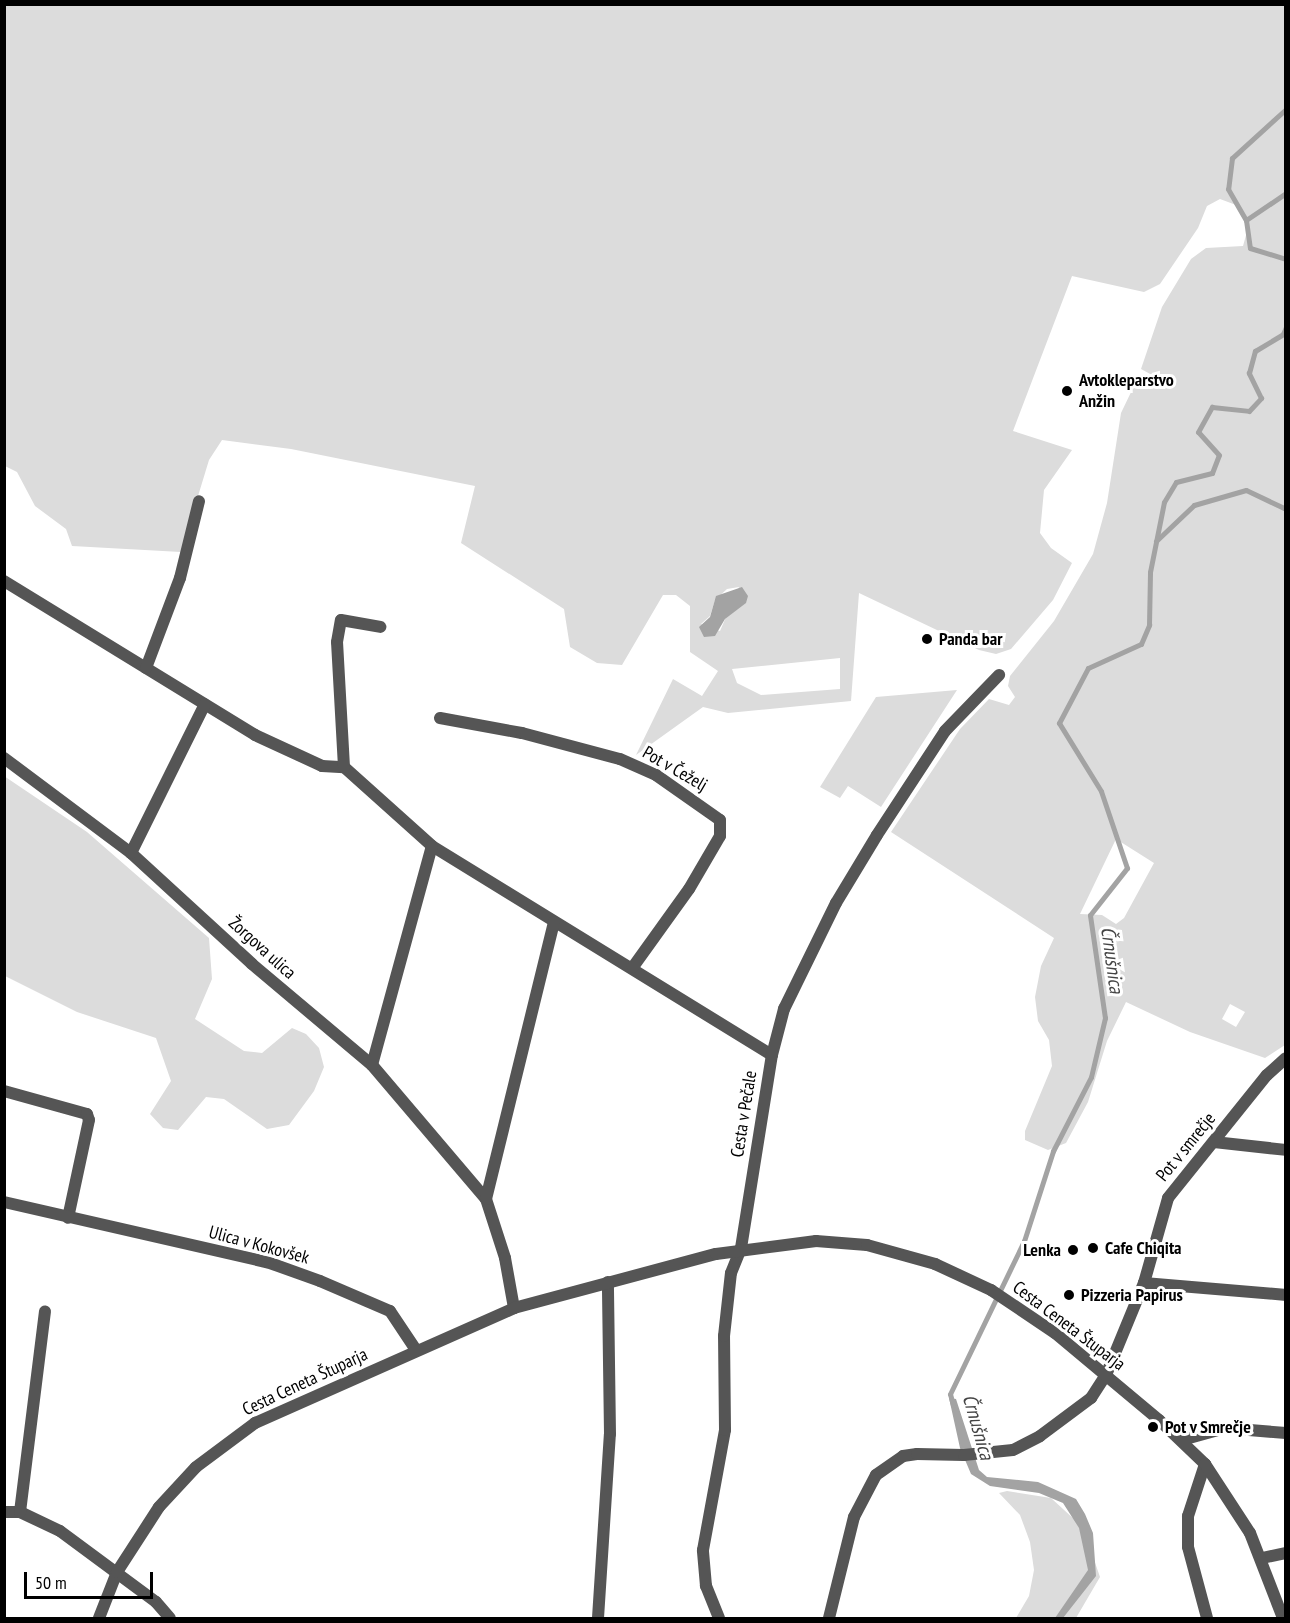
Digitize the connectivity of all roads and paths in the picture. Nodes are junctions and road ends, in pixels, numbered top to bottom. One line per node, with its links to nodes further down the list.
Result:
1 (199, 501): 4 (street)
2 (4, 582): 4 (street)
3 (380, 627): 9 (street)
4 (146, 668): 6 (street)
5 (999, 675): 14 (street, Cesta v Pečale)
6 (205, 704): 9 (street); 11 (street)
7 (440, 718): 13 (street, Pot v Čeželj)
8 (4, 758): 11 (street, Žorgova ulica)
9 (344, 767): 10 (street)
10 (432, 846): 12 (street); 16 (street)
11 (131, 853): 16 (street, Žorgova ulica)
12 (554, 922): 13 (street); 20 (street)
13 (633, 967): 14 (street)
14 (772, 1055): 23 (street, Cesta v Pečale)
15 (1286, 1058): 18 (street, Pot v smrečje)
16 (372, 1065): 20 (street, Žorgova ulica)
17 (4, 1091): 22 (street)
18 (1214, 1142): 19 (street); 25 (street, Pot v smrečje)
19 (1286, 1150)
20 (486, 1199): 27 (street, Žorgova ulica)
21 (4, 1202): 22 (street, Ulica v Kokovšek)
22 (69, 1218): 29 (street, Ulica v Kokovšek)
23 (741, 1248): 24 (street, Cesta Ceneta Štuparja); 30 (street, Cesta Ceneta Štuparja); 42 (street, Cesta v Pečale)
24 (608, 1282): 27 (street, Cesta Ceneta Štuparja); 41 (street)
25 (1144, 1283): 26 (street); 30 (street, Pot v smrečje)
26 (1286, 1295)
27 (514, 1308): 29 (street, Cesta Ceneta Štuparja)
28 (45, 1311): 35 (street)
29 (416, 1350): 38 (street, Cesta Ceneta Štuparja)
30 (1106, 1375): 32 (street, Cesta Ceneta Štuparja); 43 (street, Pot v smrečje)
31 (1286, 1433): 32 (street)
32 (1182, 1440): 33 (street, Cesta Ceneta Štuparja)
33 (1205, 1464): 37 (street, Cesta Ceneta Štuparja); 44 (street)
34 (4, 1512): 35 (street)
35 (20, 1512): 38 (street)
36 (1286, 1552): 37 (street)
37 (1262, 1558): 45 (street, Cesta Ceneta Štuparja)
38 (117, 1572): 39 (street, Cesta Ceneta Štuparja); 40 (street)
39 (99, 1618)
40 (170, 1618)
41 (598, 1618)
42 (719, 1618)
43 (829, 1618)
44 (1207, 1618)
45 (1283, 1618)

